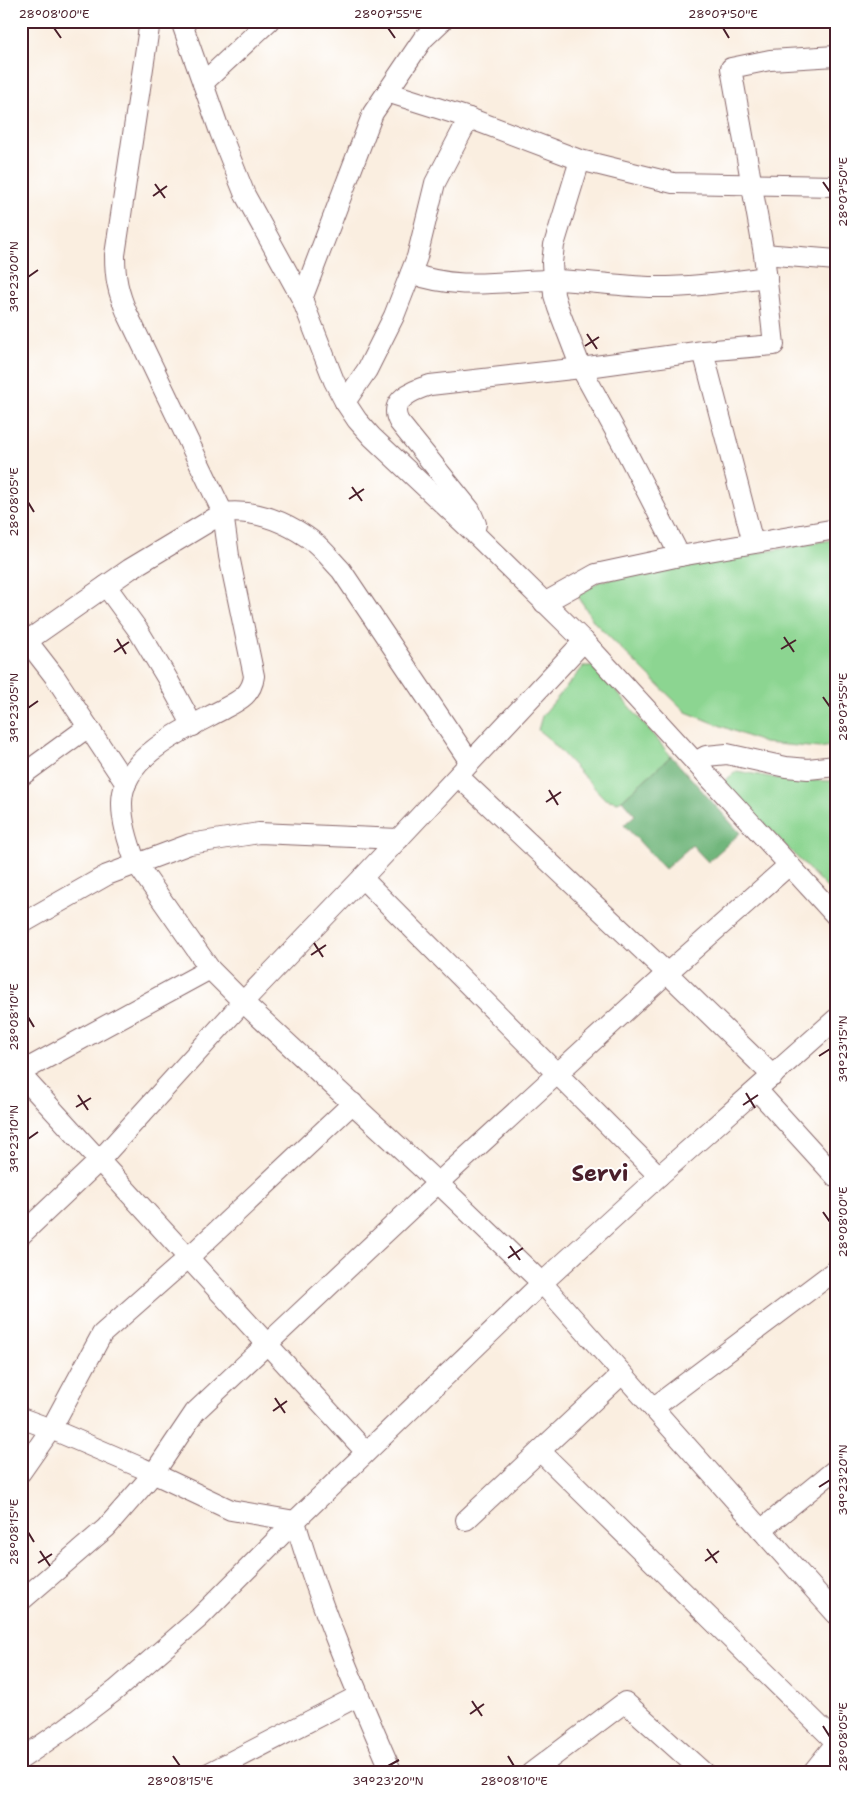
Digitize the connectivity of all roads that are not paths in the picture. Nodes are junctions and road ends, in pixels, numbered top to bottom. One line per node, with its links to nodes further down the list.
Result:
1 (150, 21): 21 (street)
2 (181, 21): 6 (street)
3 (269, 21): 6 (street)
4 (442, 21): 7 (street)
5 (836, 56): 10 (street)
6 (203, 83): 17 (street)
7 (387, 92): 8 (street); 17 (street)
8 (469, 118): 9 (street); 14 (street)
9 (580, 160): 10 (street); 16 (street)
10 (751, 186): 11 (street); 12 (street)
11 (836, 186)
12 (764, 254): 13 (street); 15 (street)
13 (836, 260)
14 (411, 273): 16 (street); 20 (street)
15 (767, 277): 16 (street); 18 (street)
16 (552, 280): 19 (street)
17 (302, 299): 20 (street)
18 (703, 351): 19 (street); 24 (street)
19 (581, 368): 23 (street); 25 (street)
20 (345, 402): 23 (street)
21 (223, 513): 26 (street); 30 (street); 34 (street)
22 (836, 529): 24 (street)
23 (474, 533): 27 (street)
24 (753, 543): 25 (street)
25 (680, 556): 27 (street)
26 (106, 586): 28 (street); 30 (street)
27 (544, 604): 29 (street)
28 (24, 637): 31 (street)
29 (584, 642): 32 (street); 34 (street)
30 (193, 726): 36 (street)
31 (88, 727): 35 (street); 36 (street)
32 (695, 762): 33 (street); 39 (street)
33 (836, 766)
34 (464, 769): 37 (street); 44 (street)
35 (21, 776)
36 (126, 784): 38 (street)
37 (398, 839): 38 (street); 40 (street)
38 (136, 863): 42 (street); 43 (street)
39 (788, 865): 41 (street); 44 (street)
40 (362, 878): 45 (street); 48 (street)
41 (836, 916)
42 (21, 924)
43 (210, 969): 45 (street); 47 (street)
44 (667, 973): 48 (street); 49 (street)
45 (243, 1002): 51 (street); 52 (street)
46 (836, 1020): 49 (street)
47 (21, 1073): 52 (street)
48 (558, 1074): 53 (street); 55 (street)
49 (773, 1076): 50 (street)
50 (757, 1090): 53 (street); 54 (street)
51 (353, 1103): 55 (street); 57 (street)
52 (99, 1160): 56 (street); 57 (street)
53 (659, 1176): 59 (street)
54 (836, 1177)
55 (438, 1183): 59 (street); 60 (street)
56 (21, 1235)
57 (188, 1258): 60 (street); 64 (street)
58 (836, 1270): 62 (street)
59 (542, 1283): 61 (street); 66 (street)
60 (268, 1344): 66 (street); 69 (street)
61 (622, 1374): 62 (street); 65 (street)
62 (653, 1408): 72 (street)
63 (21, 1418): 64 (street)
64 (51, 1429): 68 (street); 69 (street)
65 (540, 1451): 70 (street); 76 (street)
66 (366, 1452): 71 (street)
67 (836, 1469): 72 (street)
68 (21, 1472)
69 (154, 1473): 71 (street); 73 (street)
70 (466, 1520)
71 (295, 1521): 75 (street); 77 (street)
72 (761, 1530): 74 (street)
73 (21, 1601)
74 (836, 1614)
75 (358, 1696): 79 (street); 80 (street)
76 (836, 1742): 82 (street)
77 (21, 1759)
78 (701, 1772): 81 (street)
79 (209, 1773)
80 (392, 1773)
81 (531, 1773)
82 (812, 1773)

